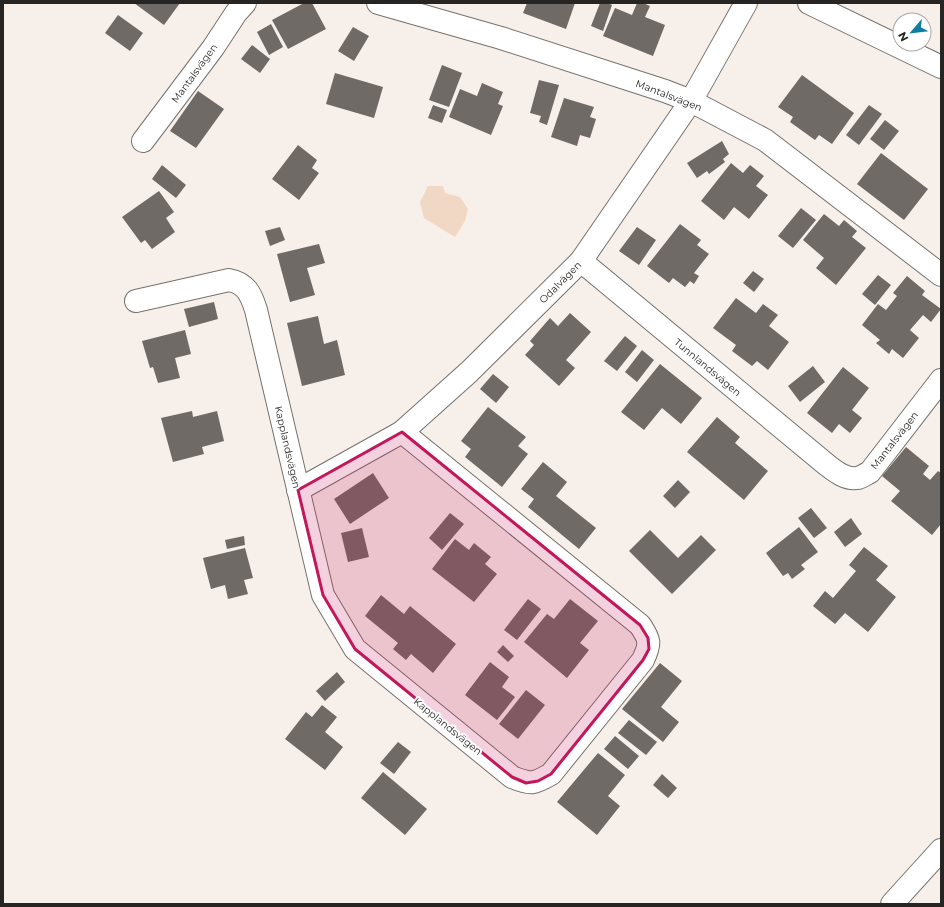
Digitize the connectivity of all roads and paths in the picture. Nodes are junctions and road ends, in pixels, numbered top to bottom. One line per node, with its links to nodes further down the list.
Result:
1 (244, 3): 7 (street, Mantalsvägen)
2 (378, 3): 6 (street, Mantalsvägen)
3 (746, 3): 6 (street, Odalvägen)
4 (809, 3): 5 (street)
5 (941, 67)
6 (691, 101): 8 (street, Odalvägen); 9 (street, Mantalsvägen)
7 (143, 141)
8 (581, 262): 12 (street, Odalvägen); 13 (street, Tunnlandsvägen)
9 (941, 275)
10 (136, 301): 14 (street, Kapplandsvägen)
11 (941, 380): 13 (street, Mantalsvägen)
12 (402, 432): 14 (street, Odalvägen); 14 (street, Kapplandsvägen)
13 (836, 472)
14 (298, 490)
15 (941, 850): 16 (street)
16 (892, 904)

